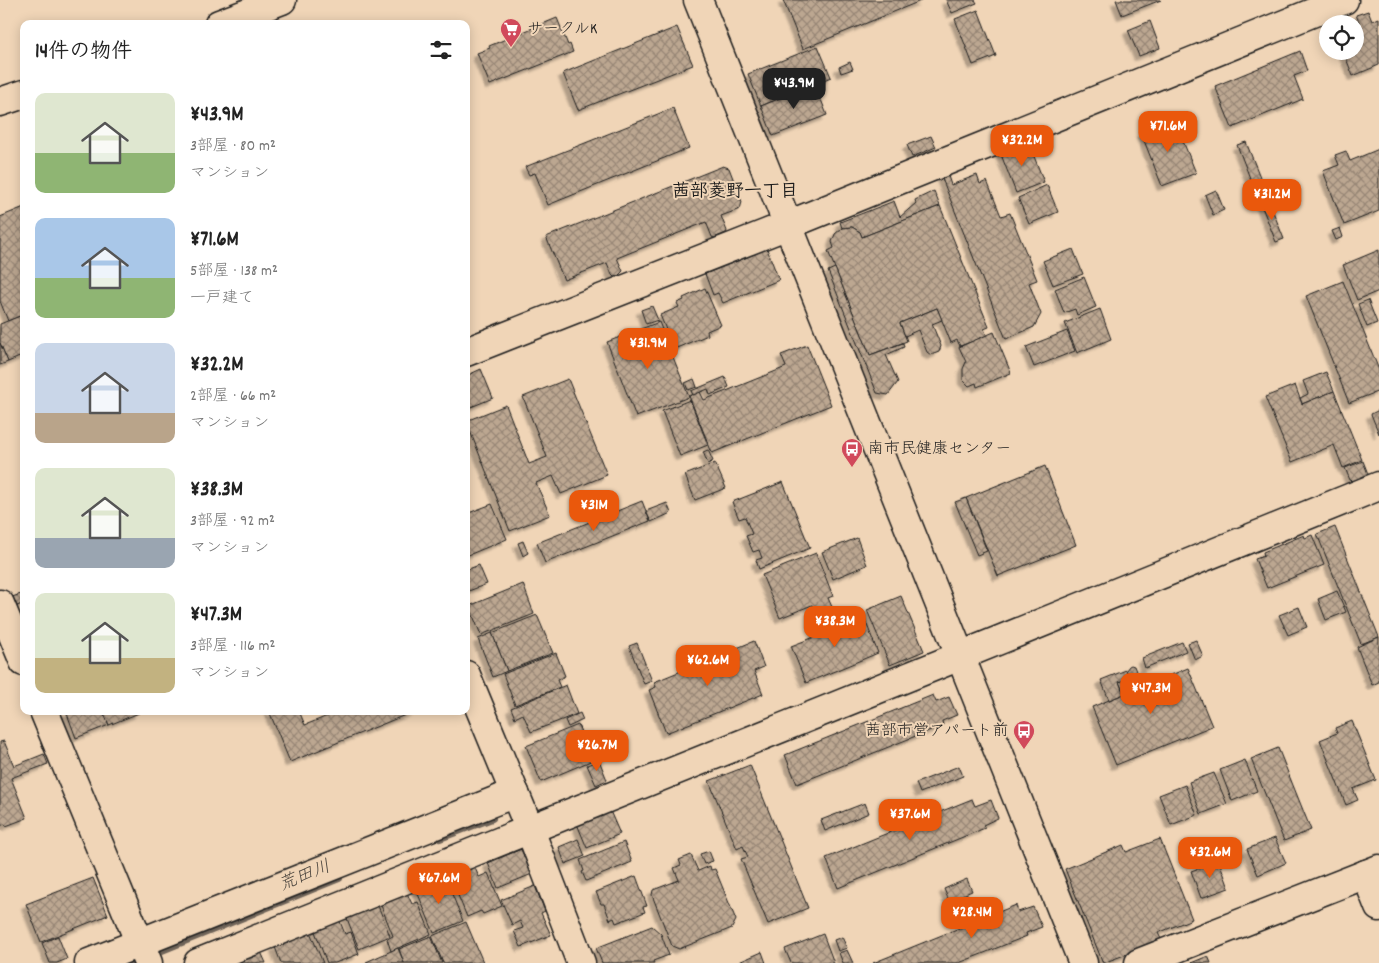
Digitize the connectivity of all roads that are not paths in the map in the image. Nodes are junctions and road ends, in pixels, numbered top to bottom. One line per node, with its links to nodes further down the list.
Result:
1 (282, 0): 4 (main road)
2 (698, 0): 7 (main road)
3 (1344, 0): 7 (main road)
4 (230, 20)
5 (20, 95): 6 (main road)
6 (0, 102)
7 (788, 224): 8 (main road); 12 (main road)
8 (470, 350)
9 (1379, 486): 12 (main road)
10 (0, 604): 11 (main road)
11 (20, 652)
12 (960, 656): 16 (main road); 23 (main road)
13 (470, 685): 15 (main road)
14 (46, 715): 19 (main road)
15 (515, 793): 16 (main road); 19 (main road)
16 (530, 830): 21 (main road); 22 (main road)
17 (1372, 872): 18 (main road); 24 (main road)
18 (1379, 907)
19 (143, 952): 20 (main road)
20 (89, 963)
21 (198, 963)
22 (581, 963)
23 (1083, 963)
24 (1138, 963)

